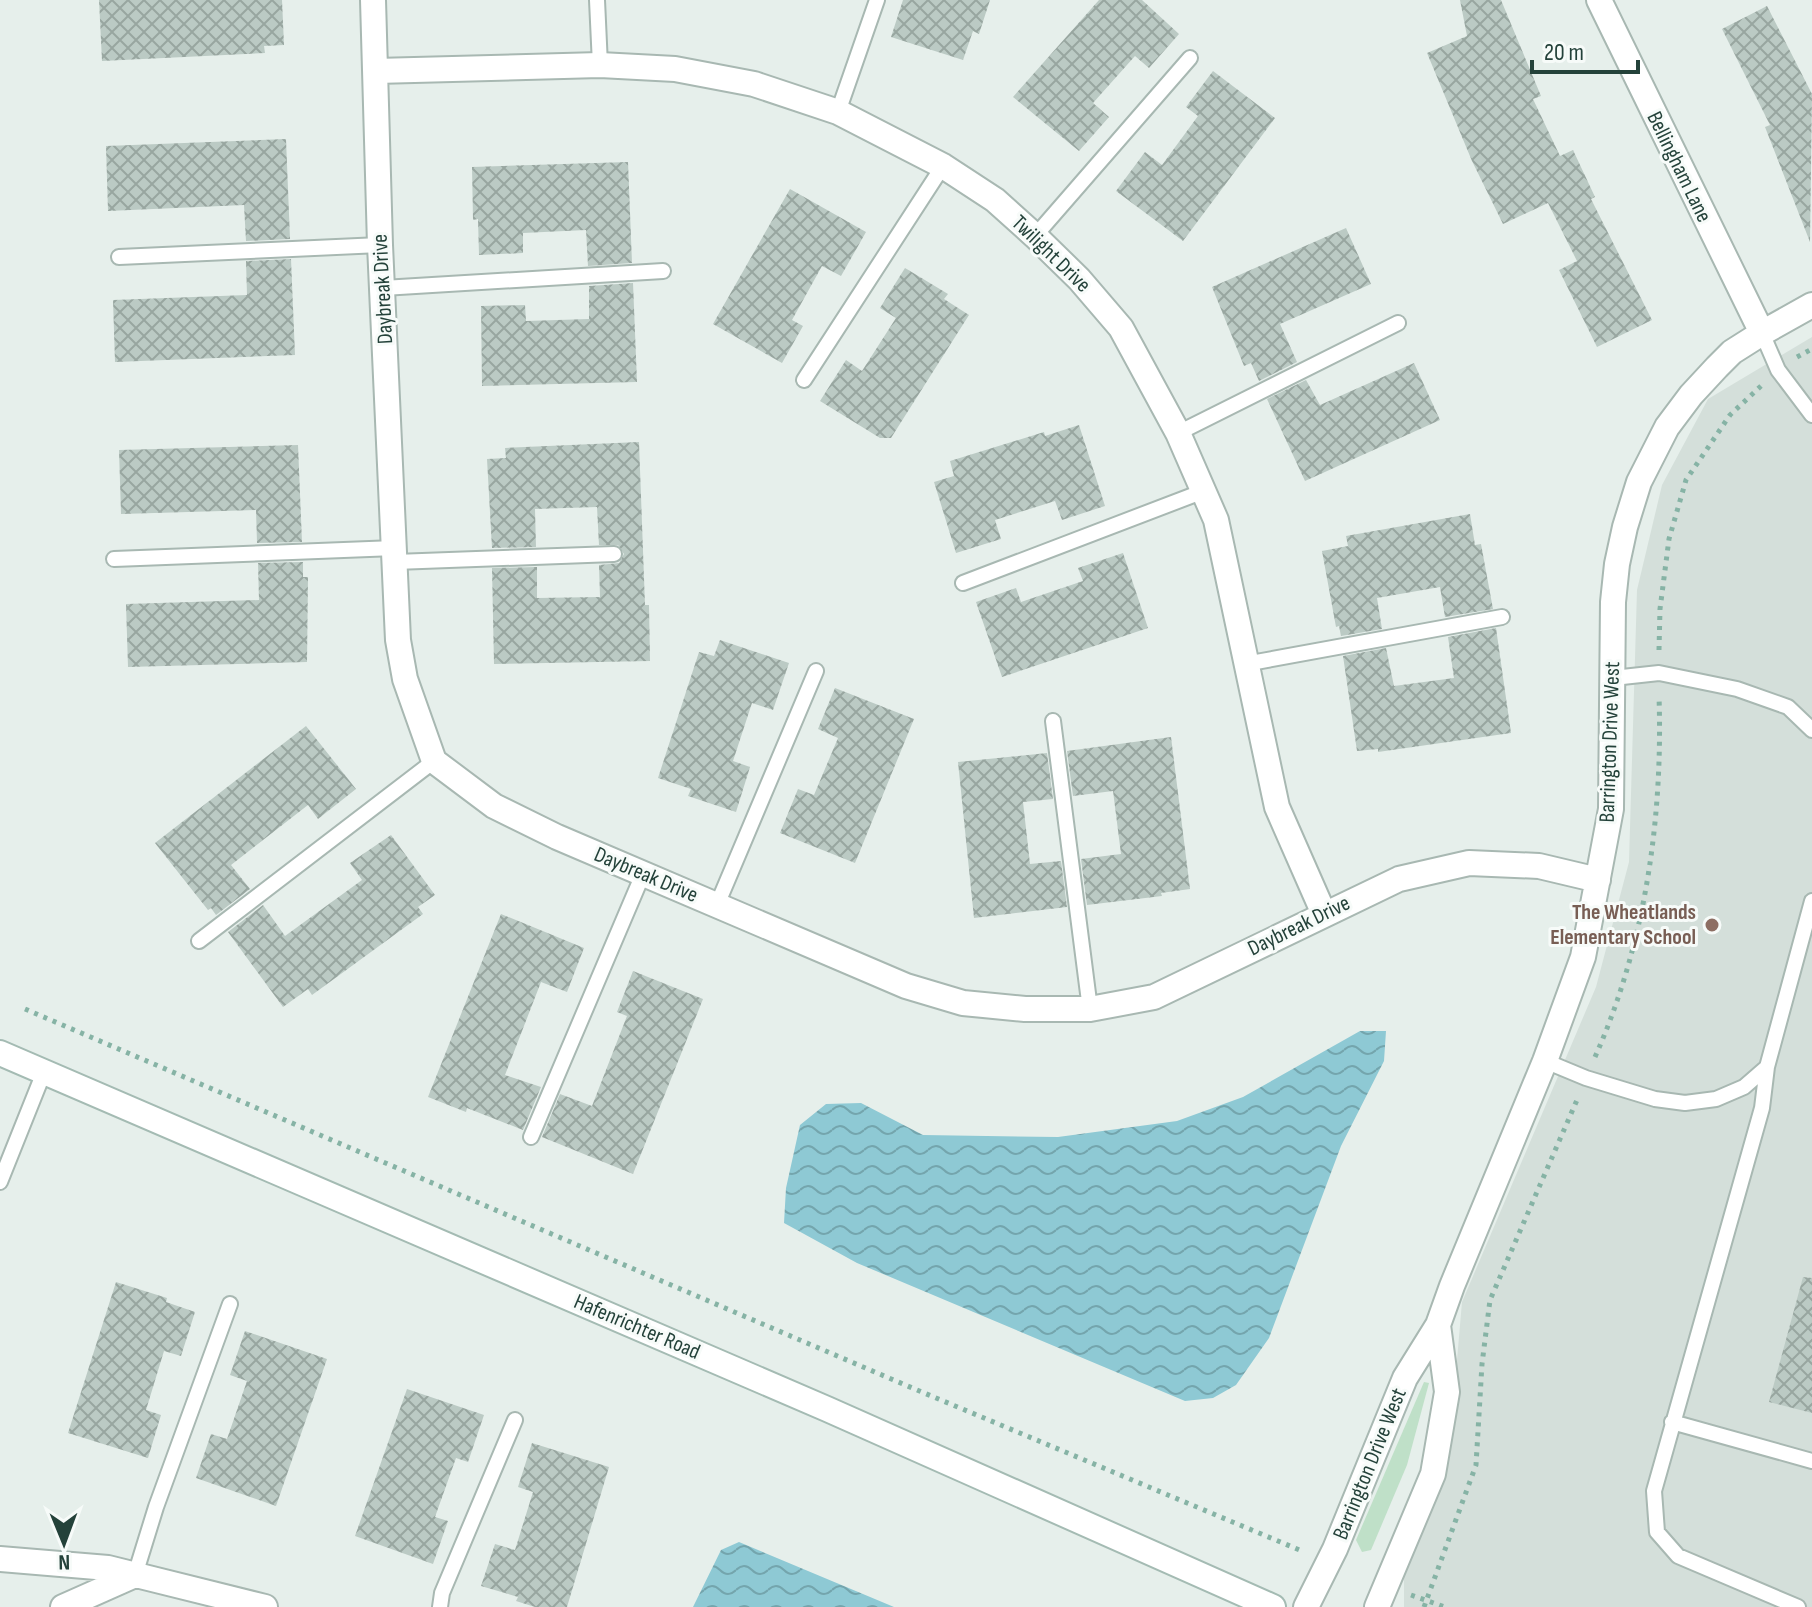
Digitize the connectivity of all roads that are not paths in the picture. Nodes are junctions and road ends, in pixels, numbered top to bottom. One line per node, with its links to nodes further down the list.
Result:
1 (373, 0): 7 (street, Daybreak Drive)
2 (597, 0): 6 (lane)
3 (877, 0): 8 (lane)
4 (1599, 0): 17 (street, Bellingham Lane)
5 (1190, 58): 10 (lane)
6 (600, 65): 7 (street, Twilight Drive); 8 (street, Twilight Drive)
7 (376, 71): 11 (street, Daybreak Drive)
8 (838, 112): 9 (street, Twilight Drive)
9 (943, 166): 10 (street, Twilight Drive); 18 (lane)
10 (1035, 236): 20 (street, Twilight Drive)
11 (380, 245): 12 (lane); 14 (street, Daybreak Drive)
12 (119, 257)
13 (663, 271): 14 (lane)
14 (383, 288): 23 (street, Daybreak Drive)
15 (1812, 305): 17 (street, Barrington Drive West)
16 (1398, 323): 20 (lane)
17 (1762, 333): 19 (lane); 29 (street, Barrington Drive West)
18 (804, 380)
19 (1812, 415)
20 (1178, 433): 21 (street, Twilight Drive)
21 (1204, 491): 25 (lane); 27 (street, Twilight Drive)
22 (614, 554): 23 (lane)
23 (395, 555): 24 (lane); 32 (street, Daybreak Drive)
24 (114, 559)
25 (963, 583)
26 (1502, 617): 27 (lane)
27 (1245, 664): 37 (street, Twilight Drive)
28 (816, 671): 36 (lane)
29 (1613, 678): 31 (lane); 34 (street, Barrington Drive West)
30 (1053, 721): 39 (lane)
31 (1812, 730)
32 (434, 761): 33 (street, Daybreak Drive); 38 (lane)
33 (643, 874): 36 (street, Daybreak Drive); 44 (lane)
34 (1598, 880): 37 (street, Daybreak Drive); 41 (street, Barrington Drive West)
35 (1812, 901): 42 (lane)
36 (717, 905): 39 (street, Daybreak Drive)
37 (1324, 914): 39 (street, Daybreak Drive)
38 (199, 941)
39 (1090, 1009)
40 (0, 1053): 43 (street, Hafenrichter Road)
41 (1545, 1061): 42 (lane); 47 (street, Barrington Drive West)
42 (1767, 1067): 49 (lane)
43 (44, 1072): 45 (lane); 56 (street, Hafenrichter Road)
44 (531, 1137)
45 (0, 1182)
46 (230, 1304): 52 (lane)
47 (1438, 1325): 57 (street, Barrington Drive West); 58 (street, Barrington Drive West)
48 (515, 1420): 55 (lane)
49 (1672, 1422): 50 (lane); 59 (lane)
50 (1812, 1461)
51 (0, 1559): 52 (street)
52 (135, 1575): 53 (street); 54 (street)
53 (63, 1607)
54 (265, 1607)
55 (440, 1607)
56 (1273, 1607)
57 (1306, 1607)
58 (1377, 1607)
59 (1798, 1607)

